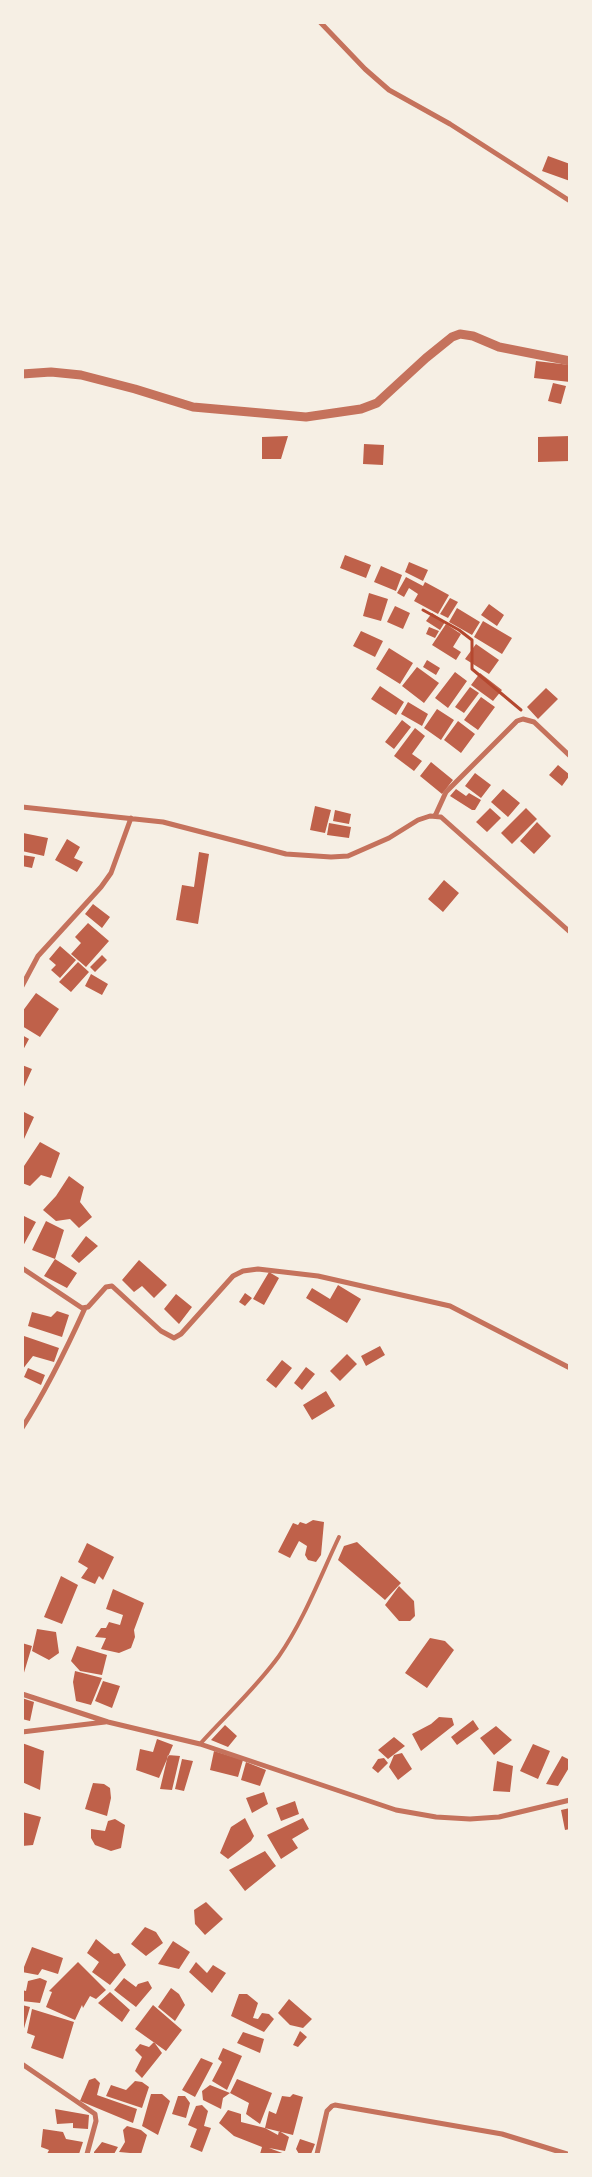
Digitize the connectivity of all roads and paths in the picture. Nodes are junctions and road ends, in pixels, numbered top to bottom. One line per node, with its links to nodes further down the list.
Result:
1 (320, 22): 2 (street)
2 (570, 200)
3 (570, 361): 4 (street)
4 (22, 374)
5 (423, 610): 6 (path)
6 (534, 722): 7 (street); 9 (street)
7 (570, 756)
8 (22, 807): 10 (street)
9 (435, 816): 10 (street); 11 (street)
10 (131, 818): 12 (street)
11 (570, 932)
12 (22, 986)
13 (22, 1268): 14 (street)
14 (85, 1308): 15 (street); 16 (street)
15 (570, 1368)
16 (22, 1428)
17 (339, 1537): 21 (lane)
18 (22, 1694): 19 (street)
19 (108, 1722): 20 (street); 21 (street)
20 (22, 1732)
21 (200, 1744): 22 (street)
22 (570, 1800)
23 (22, 2064): 24 (street)
24 (87, 2154)
25 (317, 2154): 26 (street)
26 (567, 2154)

